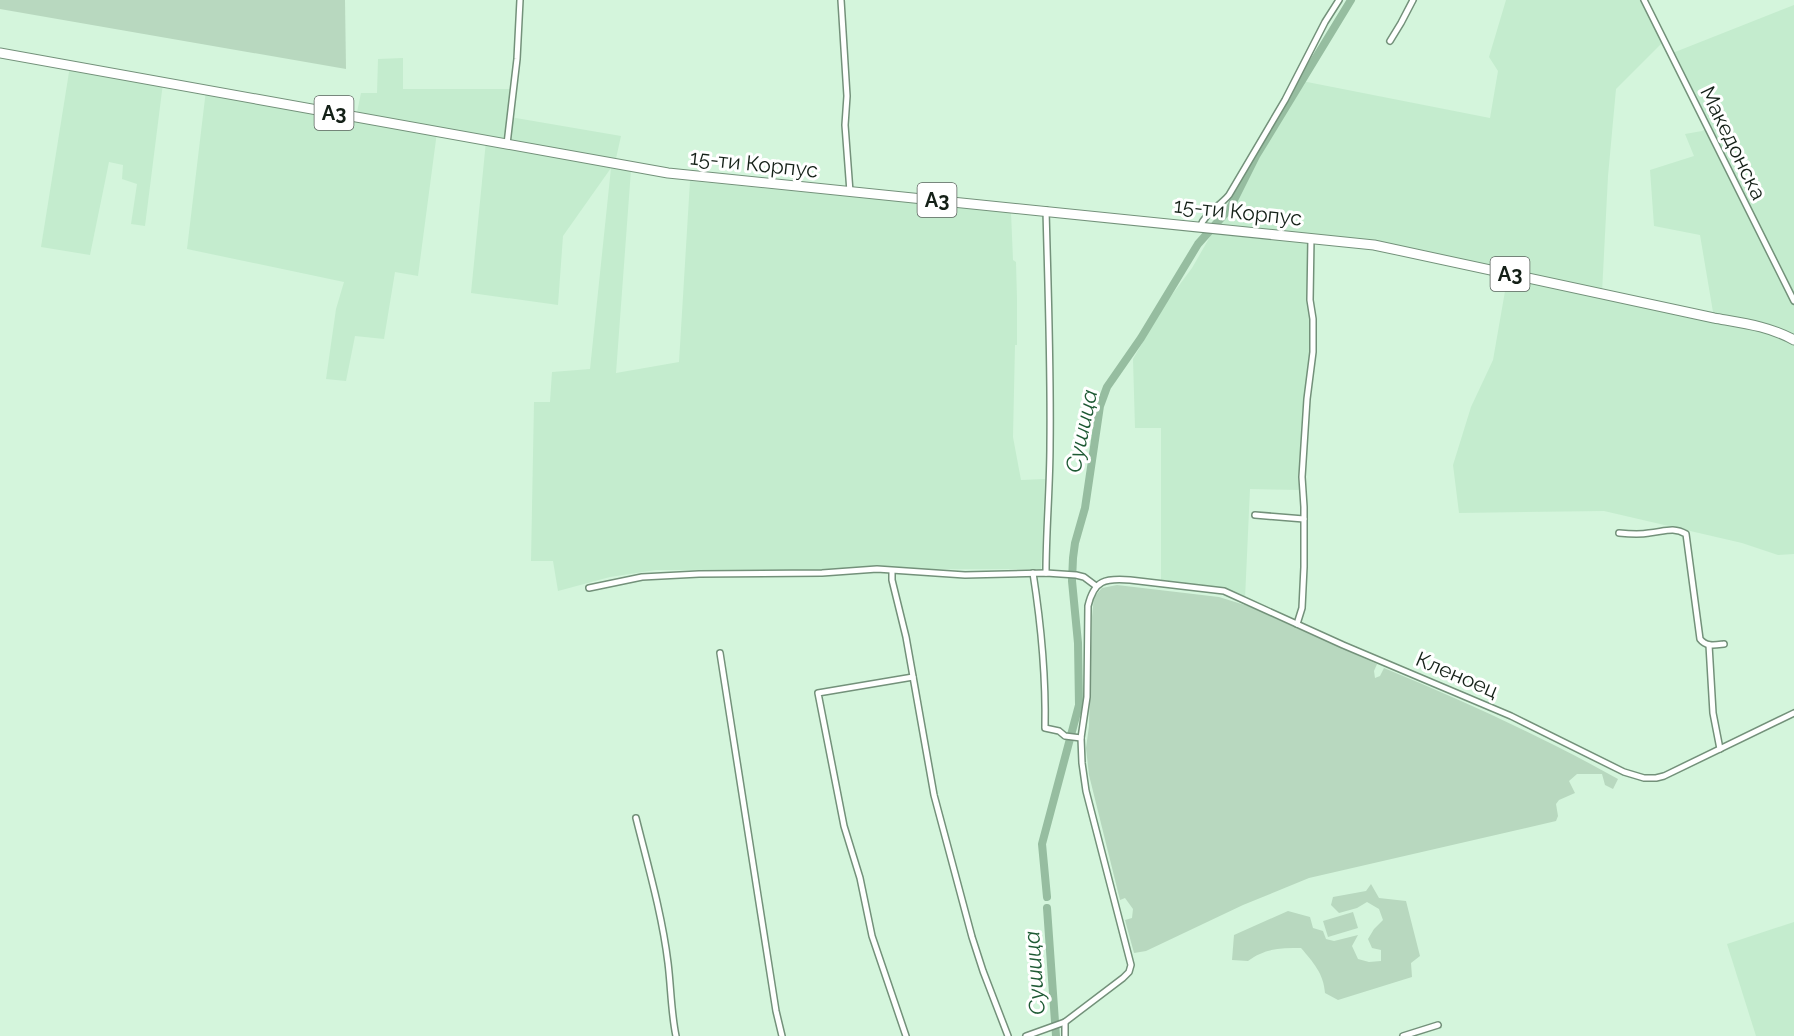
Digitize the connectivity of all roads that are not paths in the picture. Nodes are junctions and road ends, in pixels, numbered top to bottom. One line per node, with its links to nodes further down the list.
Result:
1 (520, 0): 8 (street)
2 (841, 0): 9 (street)
3 (1339, 0): 11 (street)
4 (1413, 0): 6 (street)
5 (1644, 0): 13 (street, Македонска)
6 (1390, 41)
7 (0, 53): 8 (main road, A3)
8 (507, 144): 9 (main road, 15-ти Корпус / A3)
9 (850, 192): 10 (main road, 15-ти Корпус / A3)
10 (1046, 210): 11 (main road, 15-ти Корпус / A3); 20 (street)
11 (1203, 227): 12 (main road, 15-ти Корпус / A3)
12 (1311, 238): 14 (main road, 15-ти Корпус / A3); 16 (street)
13 (1794, 301)
14 (1794, 340)
15 (1255, 515): 16 (street)
16 (1304, 519): 23 (street)
17 (1619, 533): 25 (street)
18 (892, 571): 19 (street); 22 (street); 27 (street)
19 (1034, 573): 20 (street); 29 (street)
20 (1047, 573): 21 (street)
21 (1096, 586): 23 (street, Кленоец); 29 (street)
22 (589, 588)
23 (1298, 624): 30 (street, Кленоец)
24 (1724, 644): 25 (street)
25 (1709, 645): 30 (street)
26 (720, 653): 35 (street)
27 (913, 677): 36 (street); 37 (street)
28 (1794, 713): 30 (street, Кленоец)
29 (1081, 738): 32 (street)
30 (1720, 749)
31 (636, 818): 34 (street)
32 (1065, 1022): 38 (street); 39 (street)
33 (1438, 1025): 40 (street)
34 (676, 1036)
35 (782, 1036)
36 (906, 1036)
37 (1008, 1036)
38 (1026, 1036)
39 (1065, 1036)
40 (1403, 1036)

